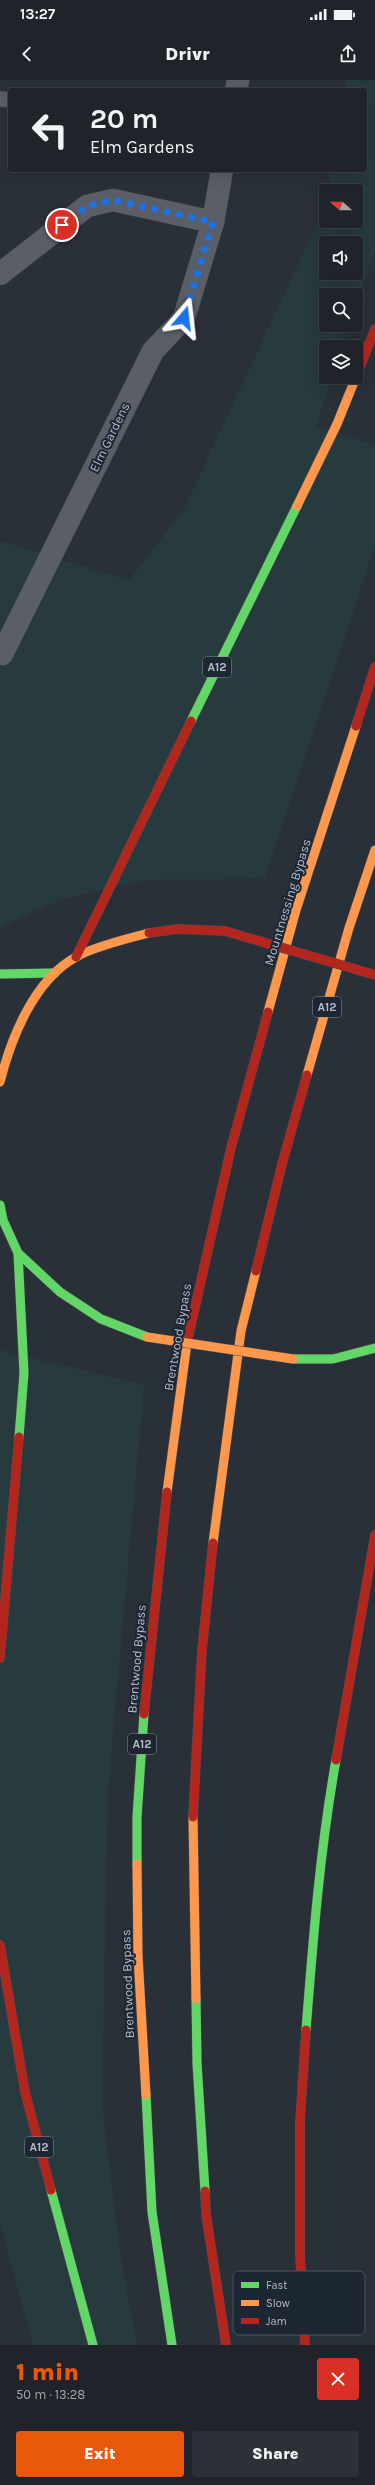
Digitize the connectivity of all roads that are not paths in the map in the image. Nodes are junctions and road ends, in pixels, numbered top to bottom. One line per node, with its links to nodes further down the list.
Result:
1 (222, 172): 2 (street, Elm Gardens)
2 (213, 222): 3 (street); 7 (street, Elm Gardens)
3 (0, 274)
4 (375, 329): 5 (main road, A12)
5 (363, 359)
6 (353, 384): 10 (main road, A12)
7 (1, 655)
8 (375, 667): 15 (main road, Mountnessing Bypass / A12)
9 (375, 850): 26 (main road, A12)
10 (76, 957): 11 (main road); 13 (main road, bridge)
11 (55, 973): 12 (main road); 14 (main road)
12 (0, 974)
13 (375, 976)
14 (0, 1082)
15 (231, 1148): 25 (main road, Brentwood Bypass / A12)
16 (0, 1205): 17 (main road)
17 (18, 1253): 18 (main road, bridge); 20 (main road)
18 (375, 1348)
19 (375, 1535): 22 (main road)
20 (0, 1658)
21 (0, 1945): 24 (main road, A12)
22 (301, 2271)
23 (304, 2335): 27 (main road)
24 (93, 2345)
25 (172, 2345)
26 (226, 2345)
27 (305, 2345)

